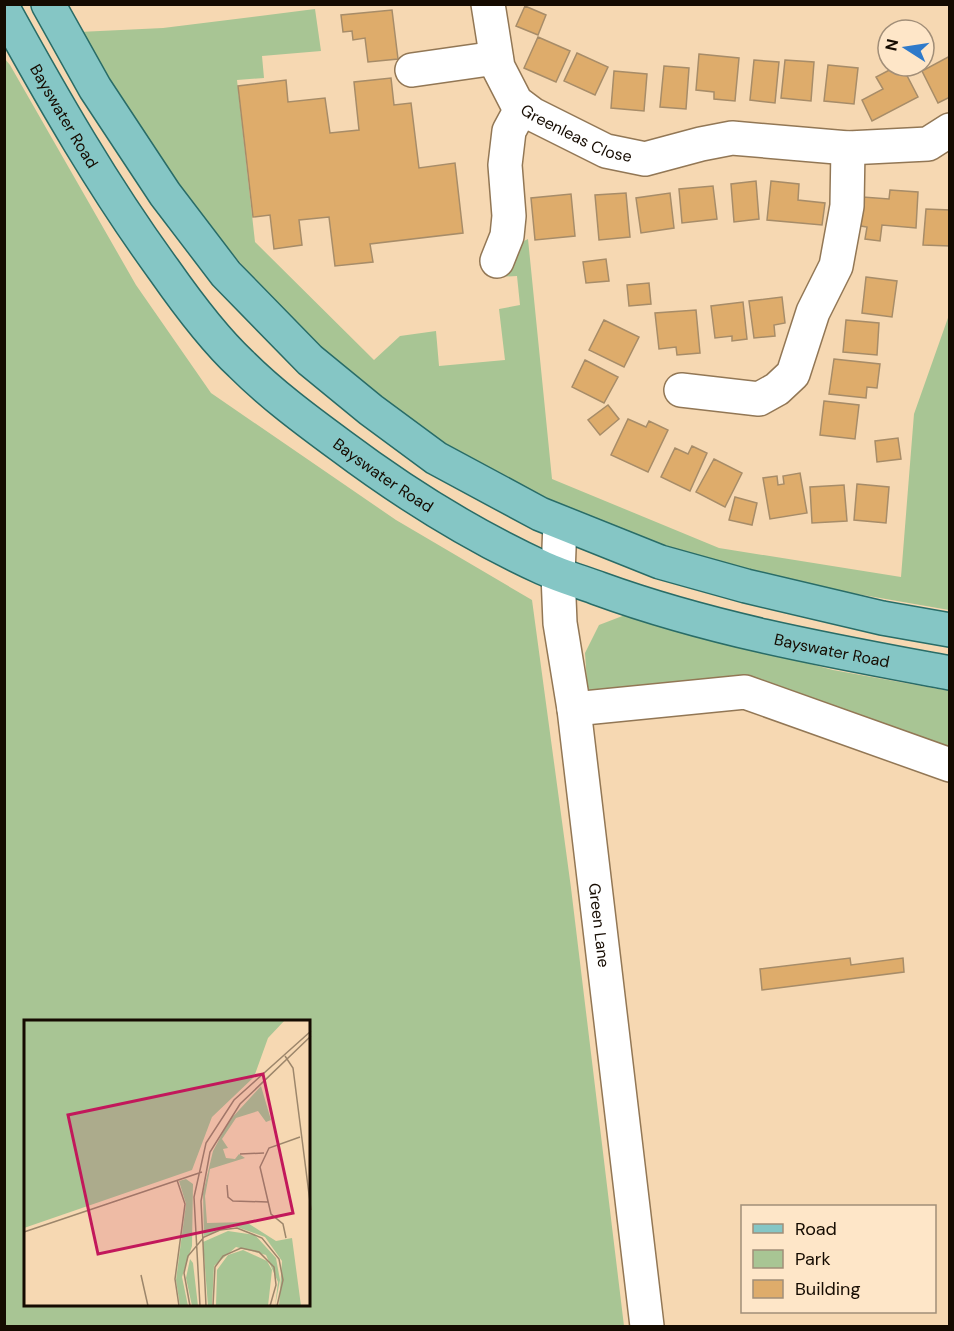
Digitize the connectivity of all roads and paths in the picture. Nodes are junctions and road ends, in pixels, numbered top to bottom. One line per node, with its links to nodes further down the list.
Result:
1 (48, 4): 11 (main road)
2 (488, 4): 4 (street, Greenleas Close)
3 (4, 10): 12 (main road, Bayswater Road)
4 (496, 58): 5 (street); 6 (street, Greenleas Close)
5 (412, 70)
6 (522, 107): 8 (street, Greenleas Close); 9 (street)
7 (950, 130): 8 (street, Greenleas Close)
8 (848, 148): 10 (street)
9 (497, 261)
10 (681, 390)
11 (560, 523): 12 (street, Green Lane); 13 (main road)
12 (558, 574): 14 (main road, Bayswater Road); 15 (street, Green Lane)
13 (950, 630)
14 (950, 673)
15 (574, 709): 16 (street); 17 (street, Green Lane)
16 (950, 765)
17 (647, 1326)

